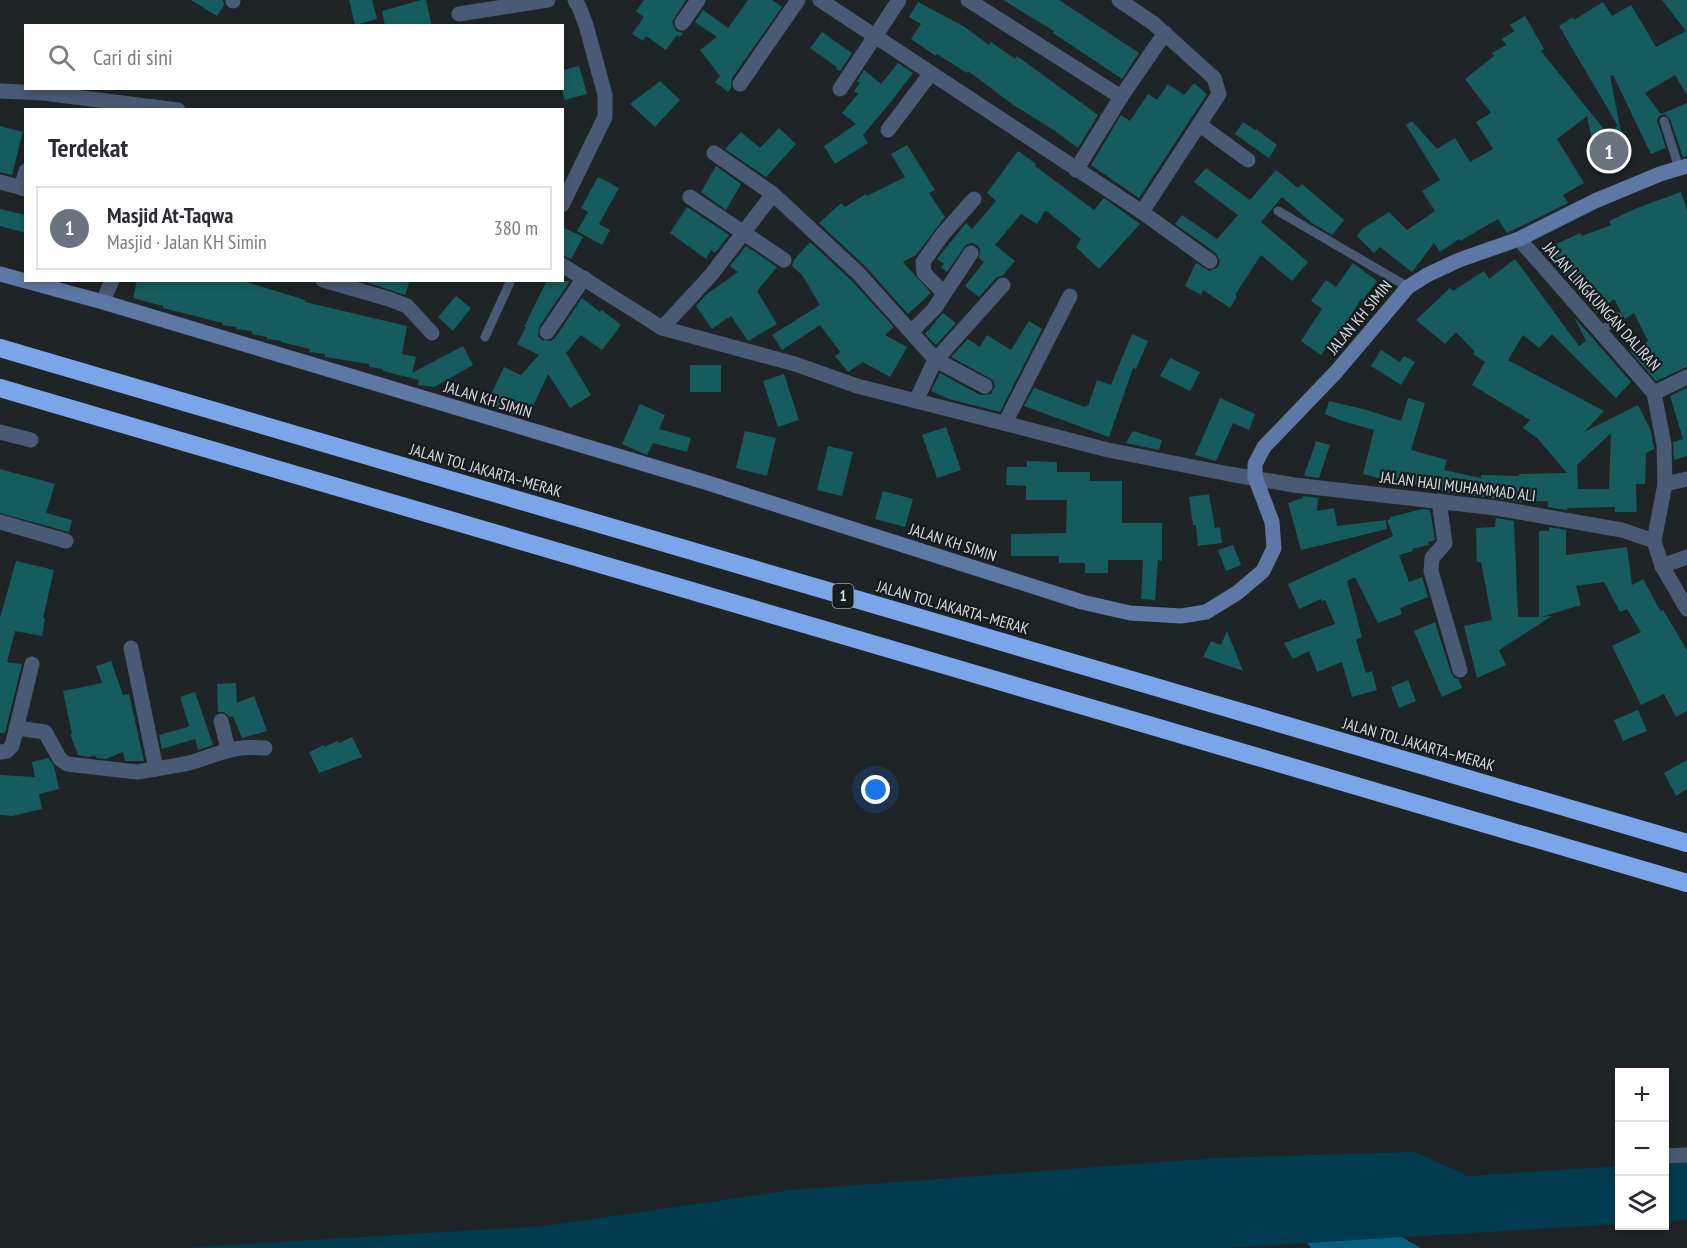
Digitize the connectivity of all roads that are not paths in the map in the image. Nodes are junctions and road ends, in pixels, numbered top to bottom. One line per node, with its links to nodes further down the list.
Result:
1 (548, 0): 9 (street)
2 (574, 0): 31 (street)
3 (698, 0): 10 (street)
4 (798, 0): 14 (street)
5 (820, 0): 12 (street)
6 (899, 0): 12 (street)
7 (968, 0): 17 (street)
8 (1119, 0): 11 (street)
9 (459, 14)
10 (682, 23)
11 (1165, 33): 17 (street); 20 (street)
12 (875, 37): 13 (street); 15 (street)
13 (931, 73): 21 (street); 25 (street)
14 (740, 84)
15 (840, 89)
16 (0, 91): 18 (street)
17 (1121, 97): 25 (street)
18 (162, 108)
19 (1664, 122): 24 (lane)
20 (1200, 125): 23 (street); 32 (street)
21 (888, 130)
22 (714, 153): 28 (street)
23 (1248, 160)
24 (1683, 167): 35 (street, JALAN KH SIMIN)
25 (1076, 170): 32 (street)
26 (0, 182): 27 (street)
27 (23, 188)
28 (773, 194): 34 (street); 55 (street)
29 (690, 197): 34 (street)
30 (974, 199): 49 (street)
31 (564, 201)
32 (1142, 212): 38 (street)
33 (1278, 212): 48 (lane)
34 (744, 231): 37 (street); 53 (street)
35 (1519, 239): 48 (street, JALAN KH SIMIN); 56 (street, JALAN LINGKUNGAN DALIRAN)
36 (970, 254): 49 (street)
37 (784, 260)
38 (1210, 261)
39 (564, 266): 41 (street, JALAN HAJI MUHAMMAD ALI)
40 (0, 274): 42 (street, JALAN KH SIMIN)
41 (584, 278): 53 (street, JALAN HAJI MUHAMMAD ALI); 54 (street)
42 (24, 280)
43 (30, 282): 51 (street, JALAN KH SIMIN)
44 (111, 282): 51 (street)
45 (330, 282): 57 (street)
46 (510, 282): 58 (lane)
47 (1003, 285): 60 (street)
48 (1408, 287): 69 (street, JALAN KH SIMIN)
49 (944, 293): 55 (street)
50 (1070, 296): 66 (street)
51 (104, 302): 69 (street, JALAN KH SIMIN)
52 (1618, 318): 56 (lane)
53 (662, 328): 65 (street, JALAN HAJI MUHAMMAD ALI)
54 (547, 332)
55 (911, 332): 60 (street)
56 (1601, 332): 64 (street, JALAN LINGKUNGAN DALIRAN)
57 (432, 333)
58 (485, 338)
59 (0, 348): 88 (highway, JALAN TOL JAKARTA–MERAK / 1)
60 (936, 360): 62 (street); 65 (street)
61 (1687, 378): 64 (street)
62 (985, 386)
63 (0, 388): 89 (highway, 1)
64 (1654, 393): 71 (street, JALAN LINGKUNGAN DALIRAN)
65 (916, 401): 66 (street, JALAN HAJI MUHAMMAD ALI)
66 (1005, 423): 69 (street, JALAN HAJI MUHAMMAD ALI)
67 (0, 432): 68 (street)
68 (31, 440)
69 (1255, 477): 72 (street, JALAN HAJI MUHAMMAD ALI)
70 (1687, 479): 71 (street)
71 (1665, 484): 75 (street, JALAN LINGKUNGAN DALIRAN)
72 (1439, 501): 75 (street, JALAN HAJI MUHAMMAD ALI); 81 (street)
73 (0, 522): 74 (street)
74 (66, 541)
75 (1654, 541): 77 (street)
76 (1687, 557): 77 (street)
77 (1662, 566): 78 (street)
78 (1687, 609)
79 (131, 648): 87 (street)
80 (32, 664): 83 (street)
81 (1460, 669)
82 (221, 721): 85 (street)
83 (17, 728): 86 (street); 87 (street)
84 (265, 748): 85 (street)
85 (228, 749): 87 (street)
86 (0, 752)
87 (156, 769)
88 (1687, 843)
89 (1687, 883)
90 (1687, 1155): 91 (street)
91 (1669, 1156)

